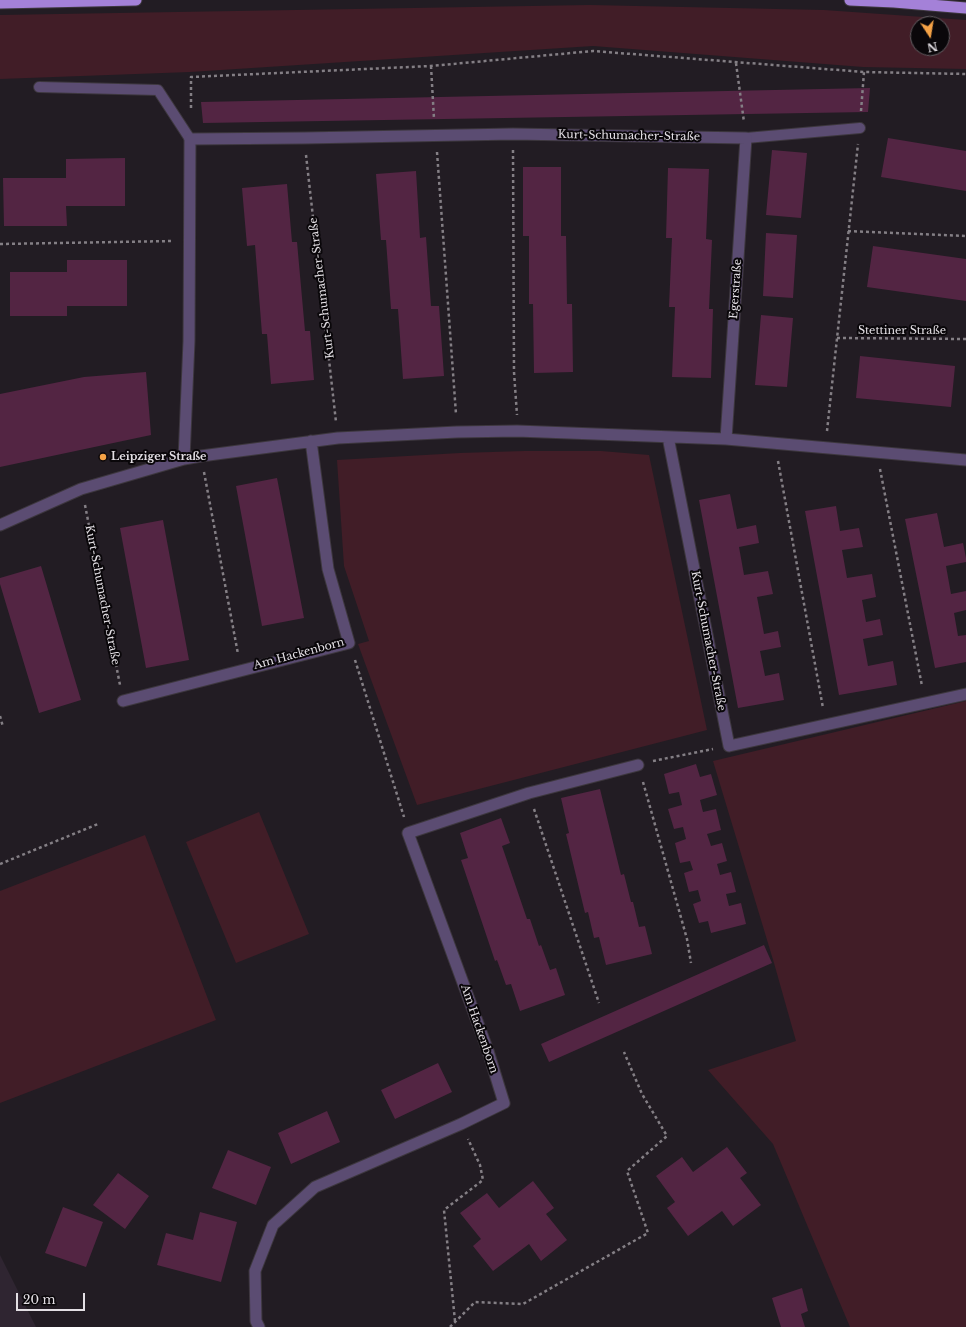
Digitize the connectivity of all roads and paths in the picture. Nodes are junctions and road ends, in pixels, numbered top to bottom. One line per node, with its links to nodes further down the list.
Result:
1 (136, 0): 3 (highway)
2 (850, 0): 4 (highway)
3 (0, 2)
4 (966, 8)
5 (736, 62): 6 (path); 7 (path); 15 (path)
6 (431, 66): 10 (path); 13 (path)
7 (864, 72): 8 (path); 11 (path)
8 (966, 74)
9 (39, 87): 16 (lane)
10 (191, 108)
11 (860, 128): 15 (lane); 17 (path)
12 (512, 134): 13 (street, Kurt-Schumacher-Straße); 15 (street, Kurt-Schumacher-Straße); 23 (path)
13 (435, 136): 14 (street, Kurt-Schumacher-Straße); 24 (path)
14 (304, 138): 16 (street, Kurt-Schumacher-Straße); 26 (path, Kurt-Schumacher-Straße)
15 (746, 138): 27 (street, Egerstraße)
16 (190, 139): 19 (street)
17 (848, 231): 18 (path); 21 (path)
18 (966, 236)
19 (190, 240): 20 (path); 33 (street)
20 (0, 244)
21 (837, 338): 22 (path, Stettiner Straße); 30 (path)
22 (966, 339)
23 (517, 431): 24 (street); 25 (street)
24 (457, 432): 26 (street)
25 (668, 437): 27 (street); 45 (street, Kurt-Schumacher-Straße)
26 (338, 438): 28 (street)
27 (726, 439): 29 (street)
28 (311, 441): 32 (street); 37 (street, Am Hackenborn)
29 (774, 443): 30 (street); 43 (path)
30 (825, 447): 31 (street)
31 (877, 453): 34 (street); 41 (path)
32 (201, 456): 33 (street); 38 (path)
33 (184, 460): 35 (street)
34 (966, 460)
35 (81, 489): 36 (street); 40 (path, Kurt-Schumacher-Straße)
36 (0, 525)
37 (349, 643): 38 (street, Am Hackenborn); 49 (path)
38 (241, 670): 40 (street, Am Hackenborn)
39 (966, 694): 41 (street)
40 (123, 701)
41 (925, 703): 43 (street)
42 (0, 716): 44 (path)
43 (826, 725): 45 (street)
44 (3, 727)
45 (729, 746): 46 (path)
46 (638, 765): 47 (street); 51 (path)
47 (529, 793): 49 (street); 52 (path)
48 (98, 824): 50 (path)
49 (408, 833): 56 (street, Am Hackenborn)
50 (0, 864)
51 (691, 963)
52 (599, 1003)
53 (624, 1052): 55 (path)
54 (472, 1148): 55 (path)
55 (455, 1322): 57 (path)
56 (259, 1327)
57 (450, 1327)

